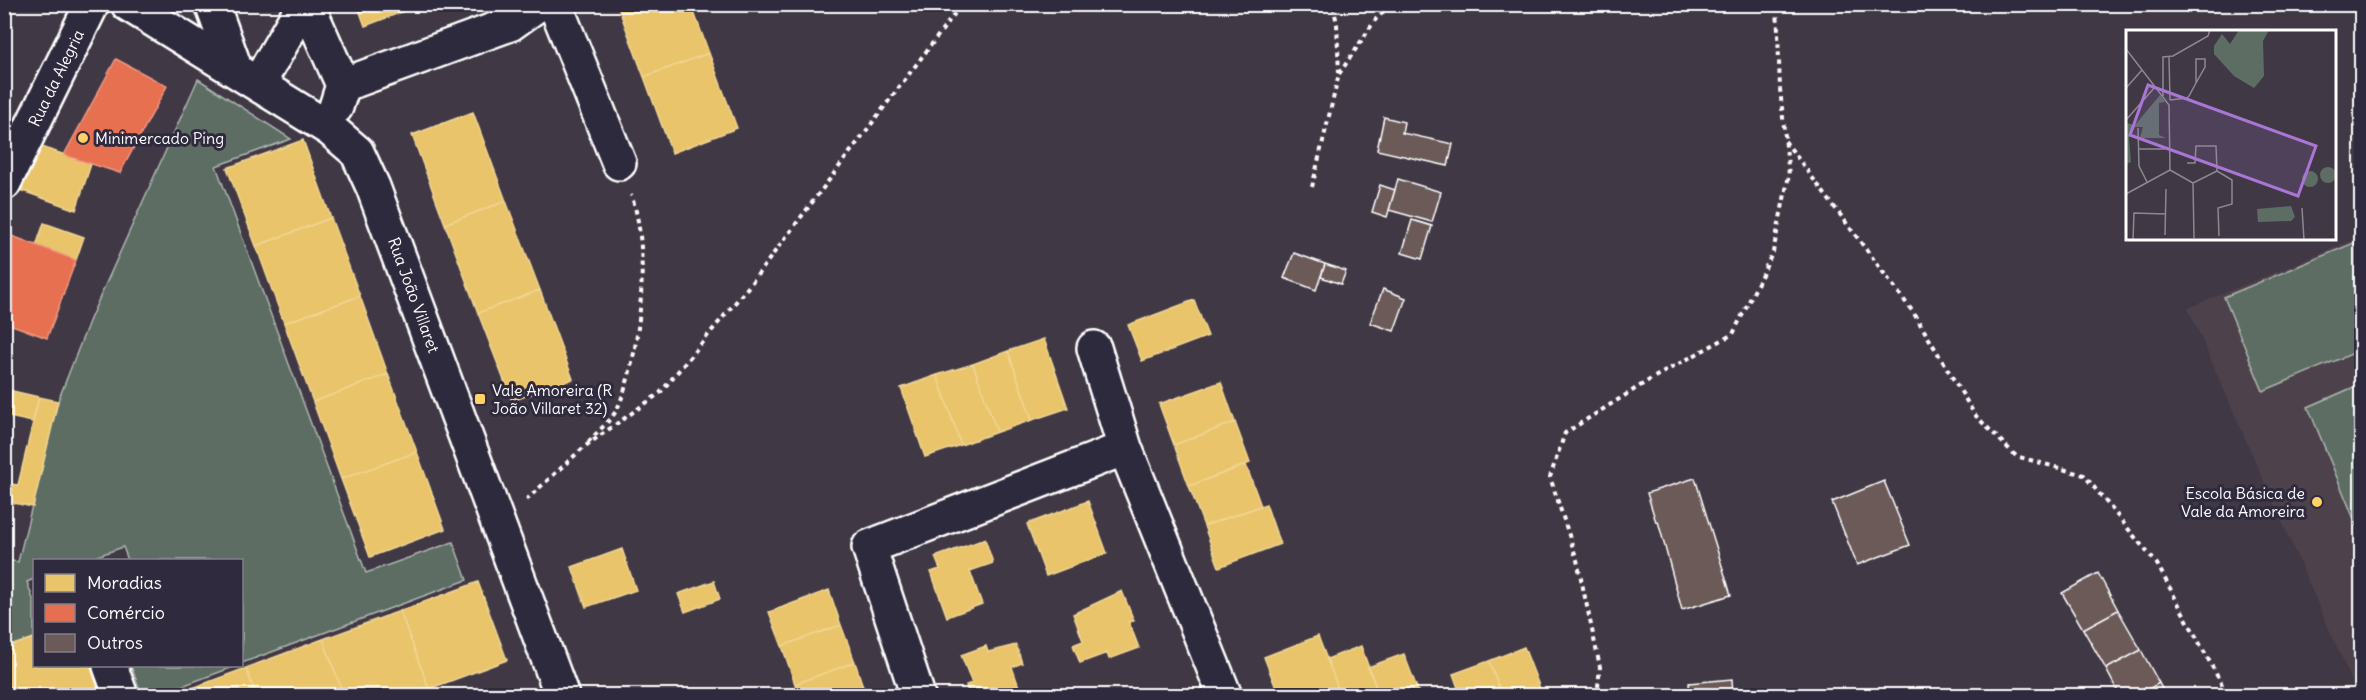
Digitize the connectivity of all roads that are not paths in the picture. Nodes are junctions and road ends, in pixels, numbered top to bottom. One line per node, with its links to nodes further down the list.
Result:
1 (92, 4): 11 (street, Rua da Alegria)
2 (212, 4): 7 (street)
3 (306, 4): 7 (street); 8 (street)
4 (538, 4): 8 (street)
5 (555, 4): 10 (street)
6 (143, 6): 7 (street, Rua João Villaret)
7 (247, 77): 9 (street, Rua João Villaret)
8 (343, 85): 9 (street)
9 (330, 129): 16 (street, Rua João Villaret)
10 (619, 164)
11 (4, 183)
12 (1094, 348): 13 (street)
13 (1125, 448): 17 (street); 18 (street)
14 (110, 667): 15 (street)
15 (122, 696)
16 (562, 696)
17 (918, 696)
18 (1224, 696)

